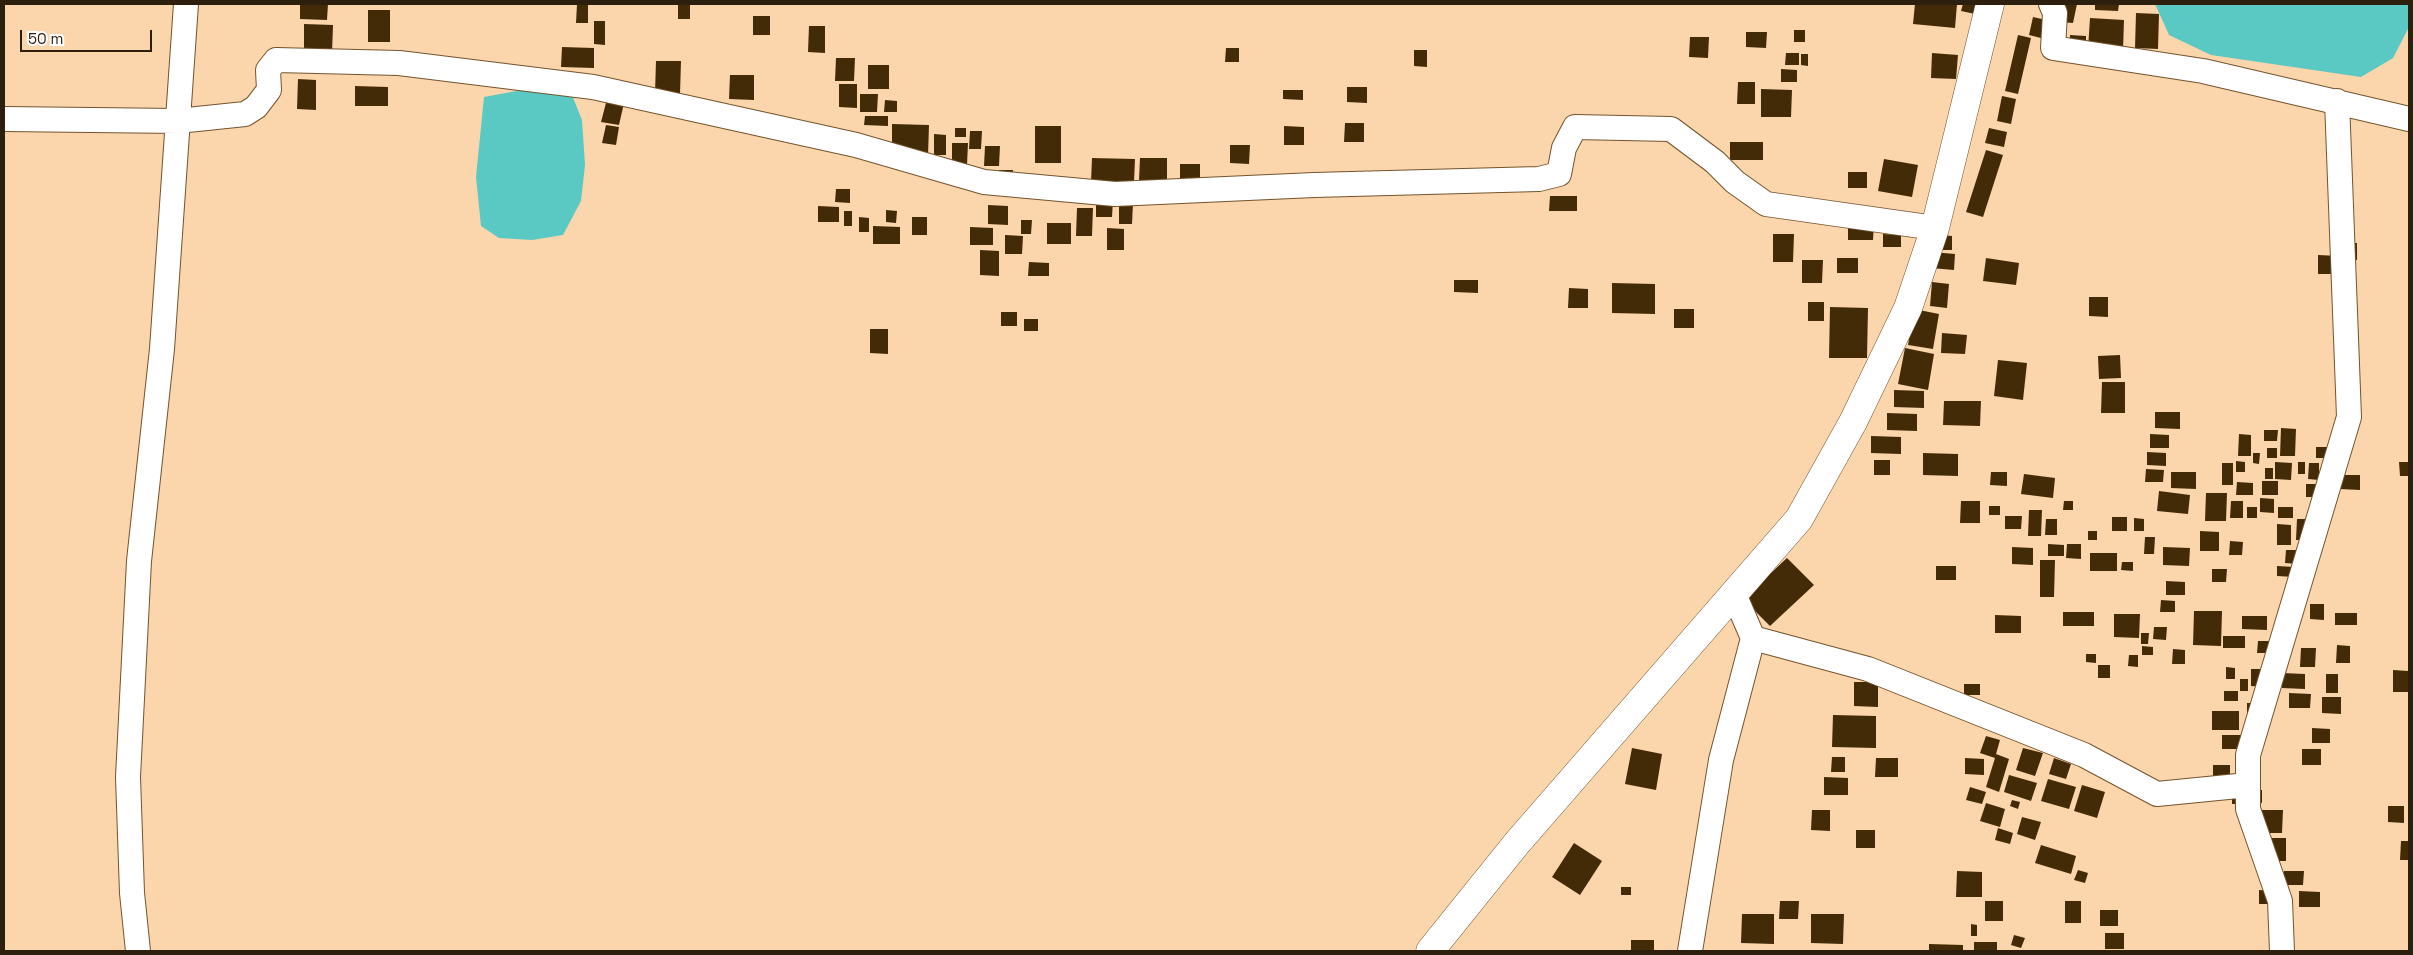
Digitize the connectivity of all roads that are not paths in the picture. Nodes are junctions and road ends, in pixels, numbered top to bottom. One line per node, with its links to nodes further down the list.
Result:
1 (186, 4): 7 (street)
2 (1990, 4): 8 (main road)
3 (2051, 4): 4 (street)
4 (2337, 101): 6 (street); 11 (street)
5 (4, 119): 7 (street)
6 (2409, 119)
7 (178, 121): 8 (street); 12 (street)
8 (1935, 228): 9 (main road)
9 (1734, 594): 10 (street); 13 (main road)
10 (1753, 638): 11 (street); 14 (street)
11 (2248, 785): 15 (street)
12 (138, 951)
13 (1430, 951)
14 (1690, 951)
15 (2282, 951)

